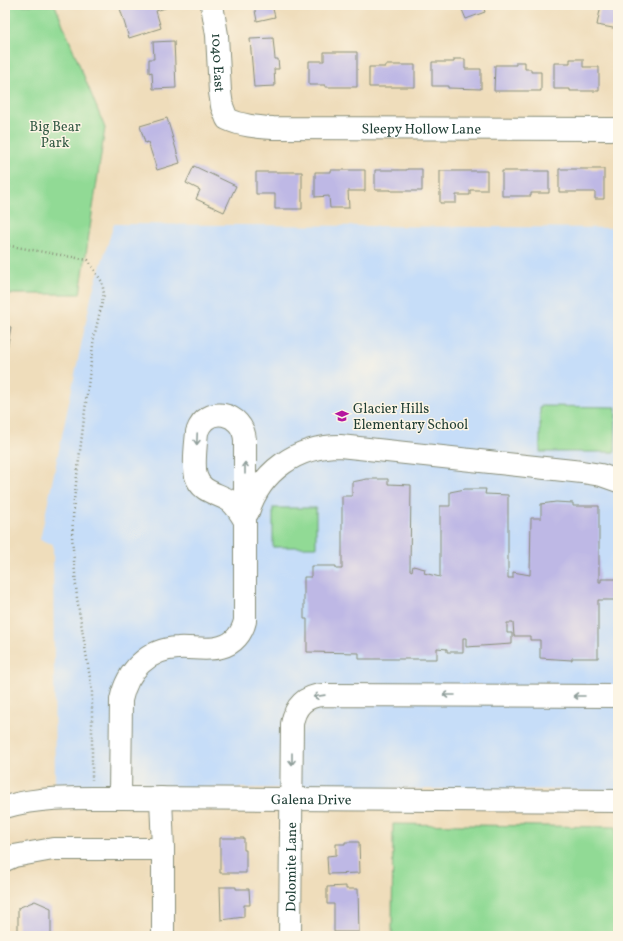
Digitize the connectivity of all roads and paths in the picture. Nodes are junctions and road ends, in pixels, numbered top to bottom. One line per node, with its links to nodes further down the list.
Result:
1 (212, 5): 2 (street, 1040 East)
2 (227, 119): 3 (street, Sleepy Hollow Lane)
3 (618, 129)
4 (5, 245): 7 (path)
5 (618, 481): 8 (street)
6 (618, 696): 10 (street, Dolomite Lane, one-way to 10)
7 (92, 785)
8 (120, 798): 9 (street, Galena Drive); 12 (street, Galena Drive)
9 (161, 798): 10 (street, Galena Drive); 13 (street)
10 (291, 799): 11 (street, Galena Drive); 16 (street, Dolomite Lane)
11 (618, 801)
12 (5, 807)
13 (163, 849): 14 (street); 15 (street)
14 (5, 860)
15 (163, 936)
16 (290, 936)

